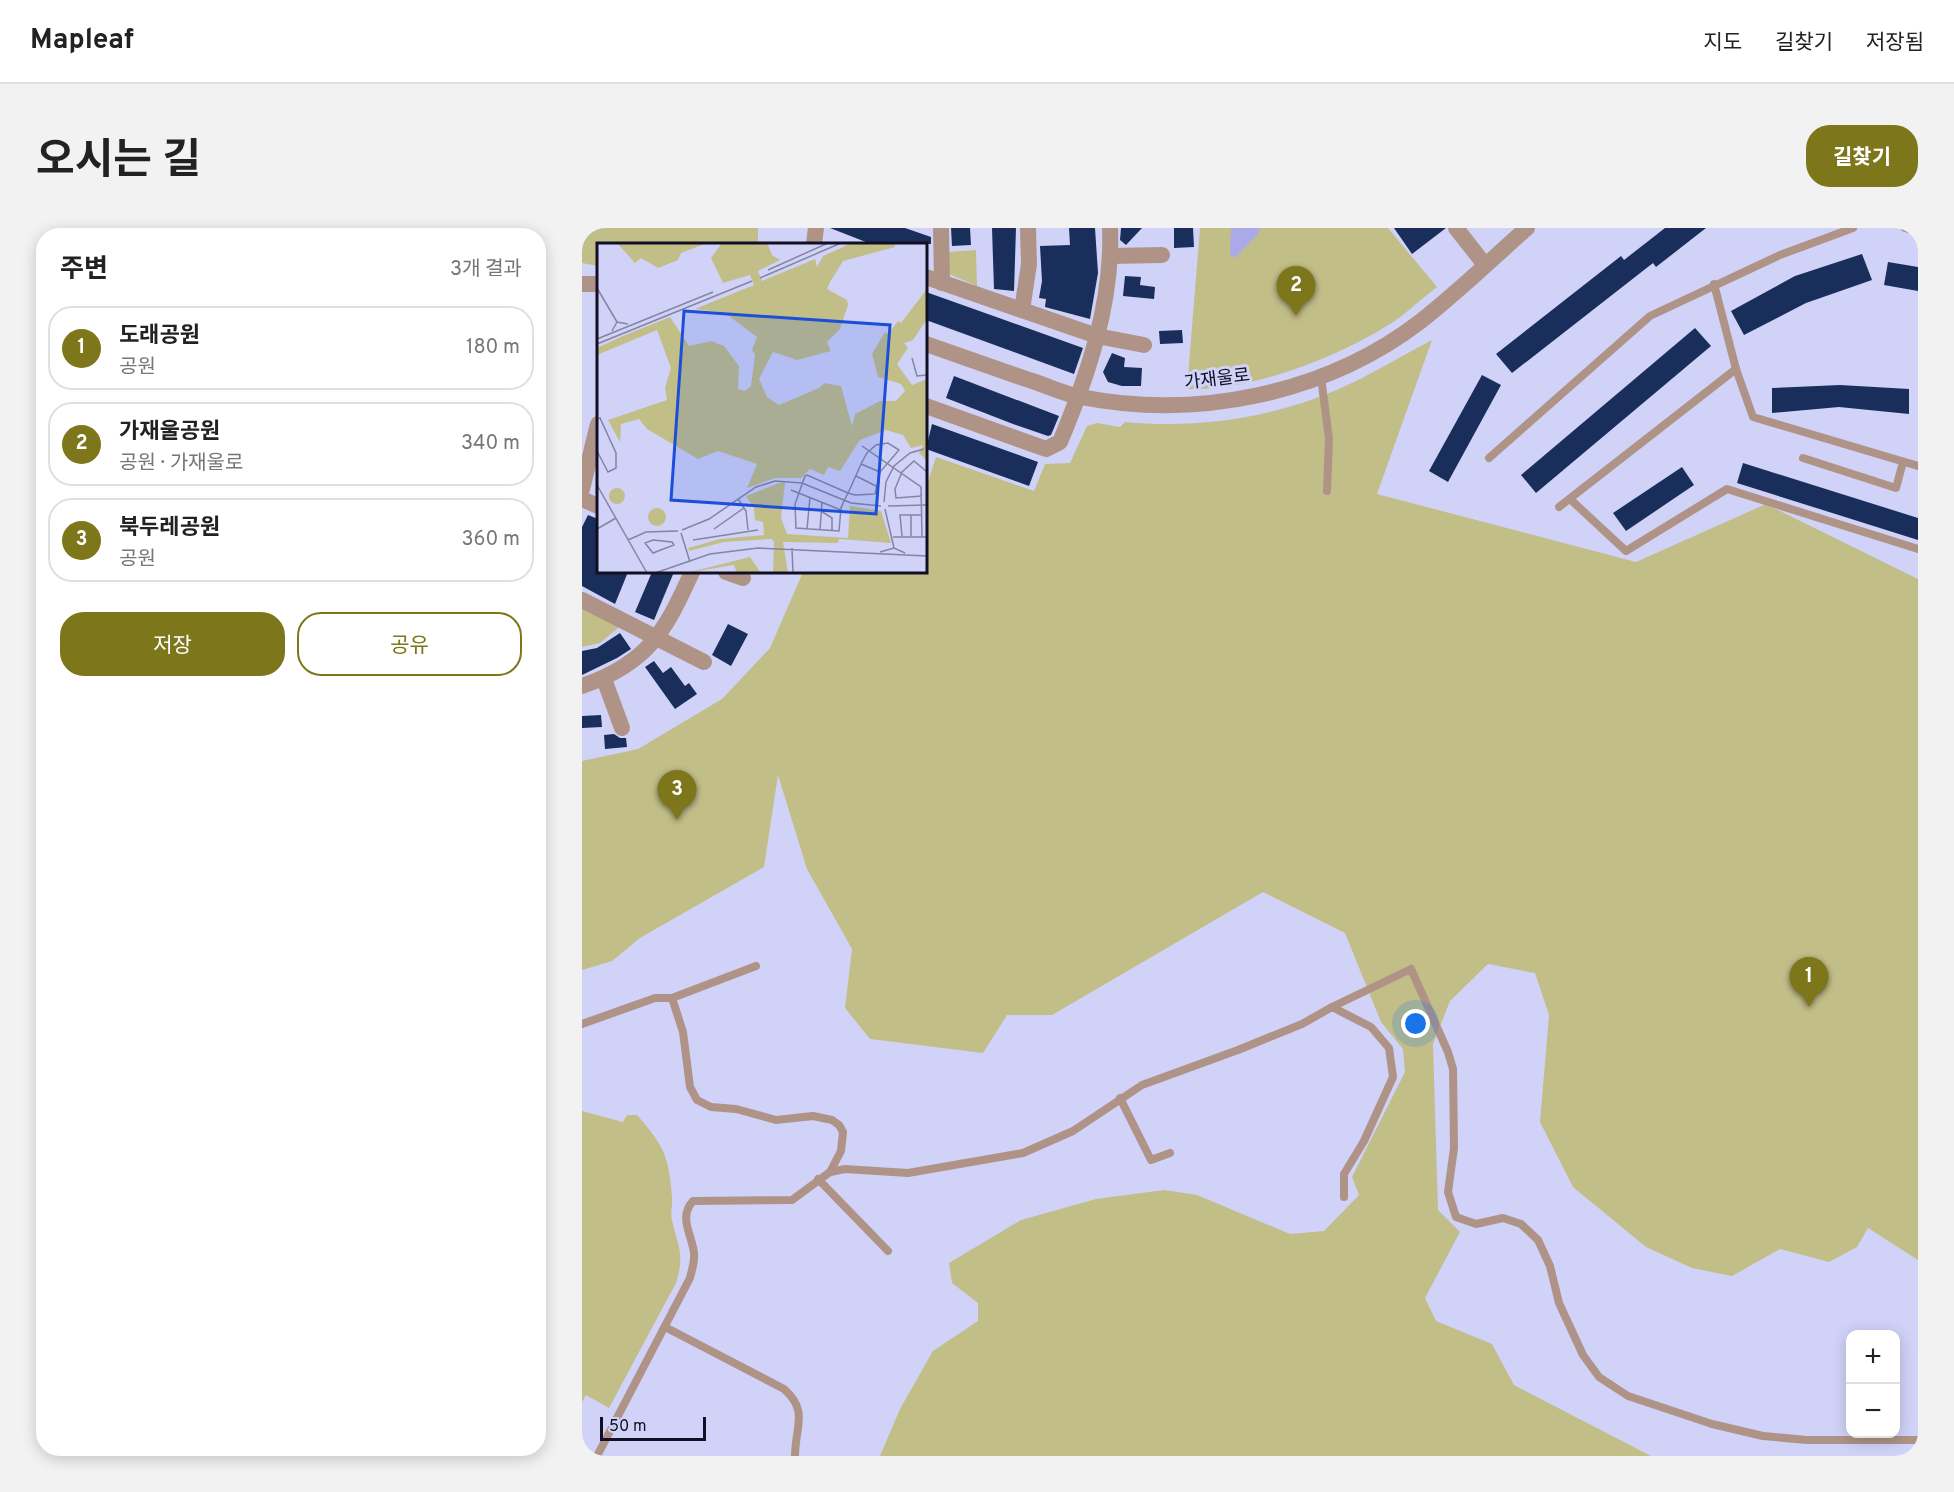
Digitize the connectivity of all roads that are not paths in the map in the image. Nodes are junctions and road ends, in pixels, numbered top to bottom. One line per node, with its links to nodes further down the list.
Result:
1 (941, 228): 13 (street)
2 (1028, 228): 15 (street)
3 (1110, 228): 10 (street)
4 (1456, 228): 11 (street)
5 (1527, 228): 11 (street, 가재울로)
6 (1853, 228): 14 (lane)
7 (1905, 228): 8 (lane)
8 (1918, 232)
9 (1162, 255): 10 (street)
10 (1111, 256): 16 (street)
11 (1485, 265): 20 (street, 가재울로)
12 (927, 277): 13 (street)
13 (942, 283): 15 (street)
14 (1714, 284): 19 (lane); 24 (lane)
15 (1022, 310): 16 (street)
16 (1097, 336): 18 (street); 21 (street)
17 (927, 344): 21 (street, 가재울로)
18 (1144, 345)
19 (1736, 369): 26 (lane); 31 (lane)
20 (1321, 377): 21 (street, 가재울로); 29 (lane)
21 (1078, 397): 22 (street)
22 (927, 406)
23 (597, 428): 28 (street)
24 (1489, 458)
25 (1803, 458): 26 (lane)
26 (1903, 462): 27 (lane)
27 (1918, 466)
28 (582, 489)
29 (1327, 491)
30 (582, 499): 32 (street)
31 (1570, 499): 33 (lane); 34 (lane)
32 (597, 506)
33 (1559, 507)
34 (1918, 549)
35 (692, 573): 39 (street)
36 (729, 573): 37 (street)
37 (743, 578)
38 (582, 600): 39 (street)
39 (657, 637): 40 (street); 41 (street)
40 (704, 662)
41 (604, 679): 42 (street); 43 (street)
42 (582, 686)
43 (622, 728)
44 (756, 966): 45 (lane)
45 (672, 998): 47 (lane); 50 (lane)
46 (1332, 1007): 48 (lane); 52 (lane); 55 (lane)
47 (582, 1024)
48 (1120, 1098): 49 (lane); 50 (lane)
49 (1170, 1153)
50 (830, 1172): 51 (lane)
51 (818, 1179): 53 (lane); 54 (lane)
52 (1344, 1197)
53 (888, 1251)
54 (665, 1326): 56 (lane); 57 (lane)
55 (1918, 1440)
56 (597, 1456)
57 (795, 1456)

